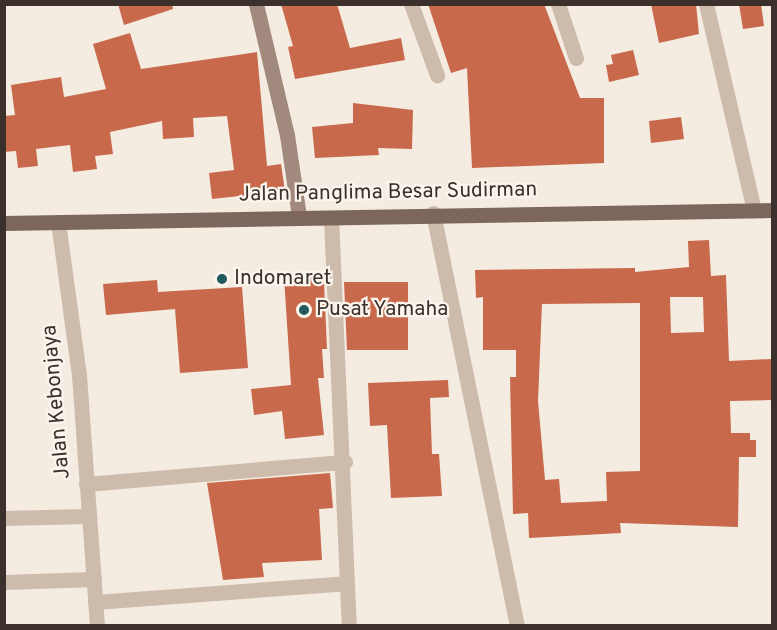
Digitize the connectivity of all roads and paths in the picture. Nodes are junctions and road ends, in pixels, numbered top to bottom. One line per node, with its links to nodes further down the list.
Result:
1 (256, 4): 10 (main road)
2 (411, 4): 6 (street)
3 (558, 4): 5 (street)
4 (706, 4): 7 (street)
5 (576, 58)
6 (437, 75)
7 (754, 210): 8 (main road, Jalan Panglima Besar Sudirman); 9 (main road, Jalan Panglima Besar Sudirman)
8 (772, 210)
9 (433, 213): 11 (main road, Jalan Panglima Besar Sudirman); 24 (street)
10 (299, 216): 11 (main road, Jalan Panglima Besar Sudirman); 12 (main road, Jalan Panglima Besar Sudirman)
11 (331, 218): 14 (street)
12 (58, 222): 13 (main road, Jalan Panglima Besar Sudirman); 15 (street, Jalan Kebonjaya)
13 (4, 224)
14 (345, 462): 15 (street); 20 (street)
15 (86, 484): 16 (street, Jalan Kebonjaya)
16 (87, 516): 17 (street); 18 (street, Jalan Kebonjaya)
17 (4, 518)
18 (94, 579): 19 (street); 21 (street, Jalan Kebonjaya)
19 (4, 582)
20 (345, 583): 21 (street); 23 (street)
21 (95, 602): 22 (street, Jalan Kebonjaya)
22 (97, 626)
23 (349, 626)
24 (517, 626)

